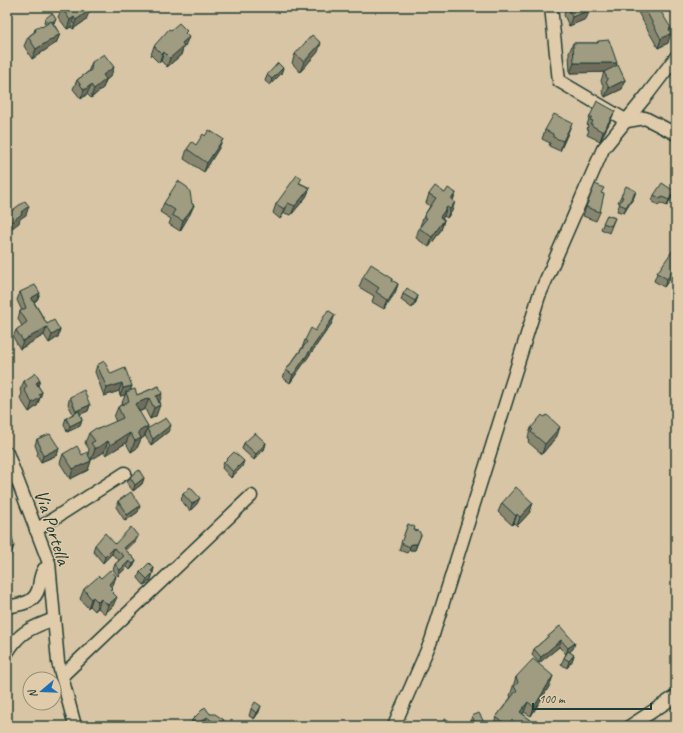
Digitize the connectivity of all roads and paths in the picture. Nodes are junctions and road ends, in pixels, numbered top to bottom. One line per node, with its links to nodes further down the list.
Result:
1 (551, 7): 3 (street)
2 (676, 57): 3 (street)
3 (627, 121): 4 (street); 17 (street)
4 (676, 134)
5 (7, 453): 8 (street, Via Portella)
6 (125, 473): 8 (street)
7 (251, 496): 14 (street)
8 (36, 530): 9 (street, Via Portella)
9 (49, 568): 10 (street); 11 (street, Via Portella)
10 (7, 607)
11 (54, 619): 12 (street); 13 (street, Via Portella)
12 (7, 653)
13 (61, 671)
14 (62, 676): 16 (street, Via Portella)
15 (676, 696): 18 (street)
16 (75, 726)
17 (394, 726)
18 (630, 726)

